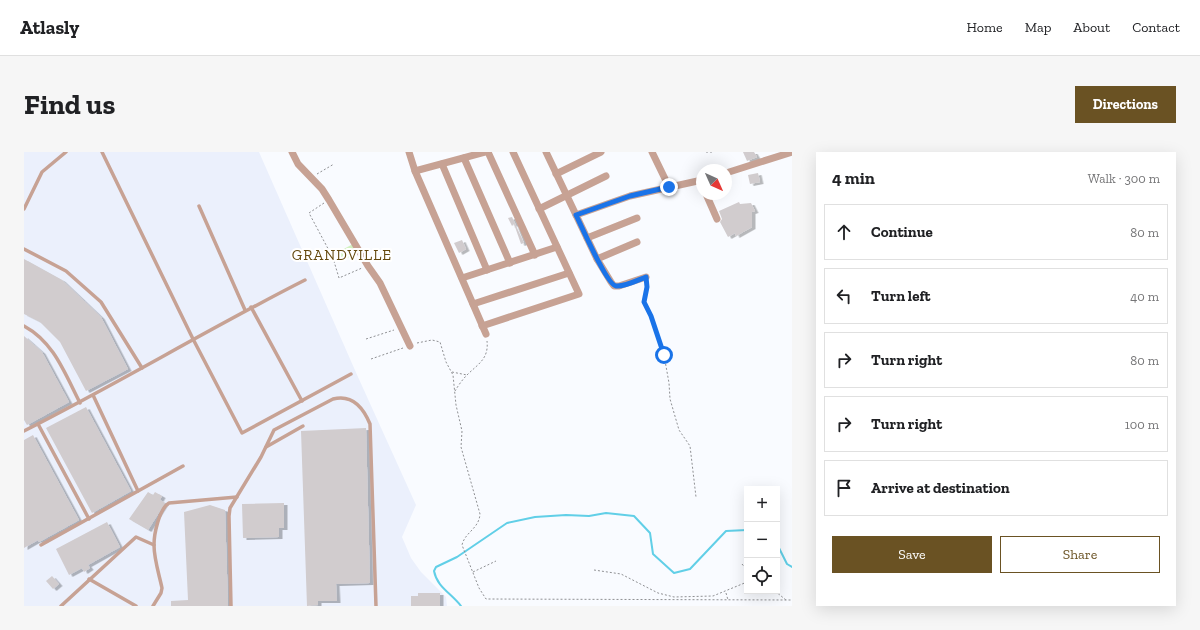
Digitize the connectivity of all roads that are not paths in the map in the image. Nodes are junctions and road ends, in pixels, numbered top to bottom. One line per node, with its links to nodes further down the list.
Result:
1 (66, 152): 22 (lane)
2 (102, 152): 45 (lane)
3 (292, 152): 46 (street)
4 (409, 152): 13 (street)
5 (487, 152): 11 (street); 31 (street)
6 (513, 152): 23 (street)
7 (546, 152): 15 (street)
8 (601, 152): 15 (street)
9 (652, 152): 18 (street)
10 (792, 152): 14 (street)
11 (464, 158): 12 (street); 33 (street)
12 (442, 164): 13 (street); 34 (street)
13 (415, 171): 37 (street)
14 (732, 171)
15 (556, 174): 19 (street)
16 (606, 176): 19 (street)
17 (696, 183): 18 (street)
18 (669, 187): 24 (street)
19 (566, 195): 23 (street); 24 (street)
20 (709, 200): 26 (street)
21 (199, 206): 41 (lane)
22 (24, 209)
23 (539, 209): 29 (street)
24 (576, 215): 27 (street)
25 (637, 218): 27 (street)
26 (717, 219)
27 (587, 238): 32 (street)
28 (637, 242): 32 (street)
29 (557, 247): 31 (street); 35 (street)
30 (24, 249): 47 (lane)
31 (535, 254): 33 (street)
32 (597, 259): 36 (street)
33 (510, 262): 34 (street)
34 (487, 270): 37 (street)
35 (569, 273): 39 (street); 43 (street)
36 (646, 277)
37 (462, 278): 39 (street)
38 (305, 280): 40 (lane)
39 (473, 304): 43 (street)
40 (251, 307): 41 (lane); 50 (lane)
41 (245, 310): 45 (lane)
42 (24, 326): 51 (lane)
43 (482, 326): 44 (street)
44 (486, 334)
45 (193, 340): 47 (lane); 50 (lane)
46 (410, 346)
47 (142, 368): 49 (lane)
48 (351, 374): 50 (lane)
49 (93, 395): 51 (lane); 57 (lane)
50 (302, 401)
51 (80, 403): 52 (lane)
52 (38, 424): 54 (lane); 59 (lane)
53 (303, 426): 55 (lane)
54 (24, 431)
55 (266, 447): 58 (lane); 67 (lane)
56 (183, 466): 57 (lane)
57 (138, 491): 59 (lane)
58 (237, 497): 61 (lane); 66 (lane)
59 (89, 519): 60 (lane)
60 (41, 545)
61 (154, 545): 62 (lane); 65 (lane)
62 (89, 579): 63 (lane); 64 (lane)
63 (61, 606)
64 (136, 606)
65 (152, 606)
66 (231, 606)
67 (376, 606)

